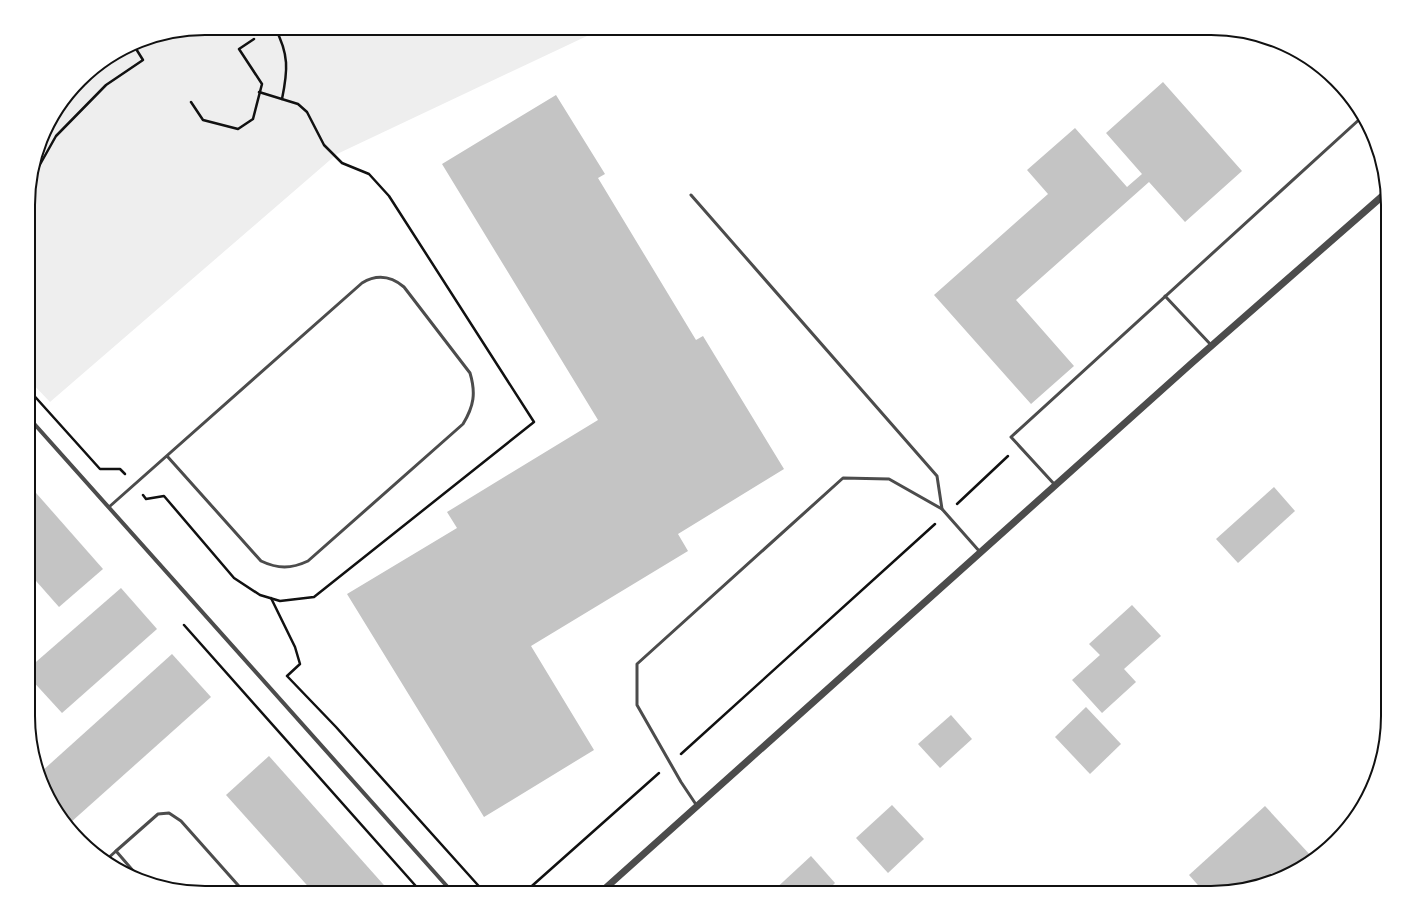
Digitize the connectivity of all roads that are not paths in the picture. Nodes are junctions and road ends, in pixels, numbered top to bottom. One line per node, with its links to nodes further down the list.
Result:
1 (1358, 120): 4 (lane)
2 (691, 195): 10 (lane)
3 (1381, 197): 5 (street)
4 (1165, 296): 5 (lane); 8 (lane)
5 (1212, 347): 8 (street)
6 (35, 424): 9 (street)
7 (167, 456): 7 (lane); 9 (lane)
8 (1056, 487): 11 (street)
9 (109, 507): 17 (street)
10 (942, 509): 11 (lane); 12 (lane)
11 (981, 554): 12 (street)
12 (697, 807): 18 (street)
13 (116, 851): 14 (lane); 15 (lane); 16 (lane)
14 (110, 856)
15 (131, 869)
16 (239, 886)
17 (447, 886)
18 (608, 886)

